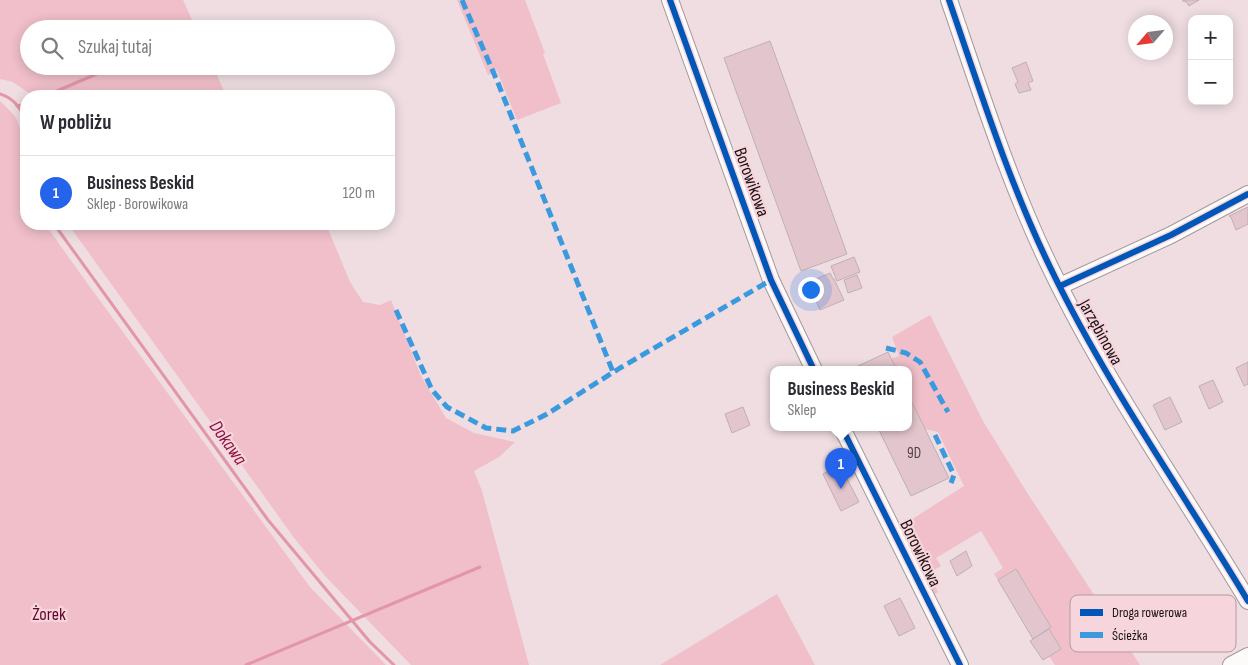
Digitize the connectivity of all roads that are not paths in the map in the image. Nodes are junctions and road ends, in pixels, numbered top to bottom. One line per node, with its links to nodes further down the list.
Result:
1 (670, 0): 5 (street, Borowikowa)
2 (949, 0): 4 (street, Jarzębinowa)
3 (1248, 194): 4 (street)
4 (1060, 286): 7 (street, Jarzębinowa)
5 (812, 366)
6 (843, 431): 9 (street, Borowikowa)
7 (1248, 601)
8 (1248, 656): 10 (street)
9 (960, 665)
10 (1231, 665)

